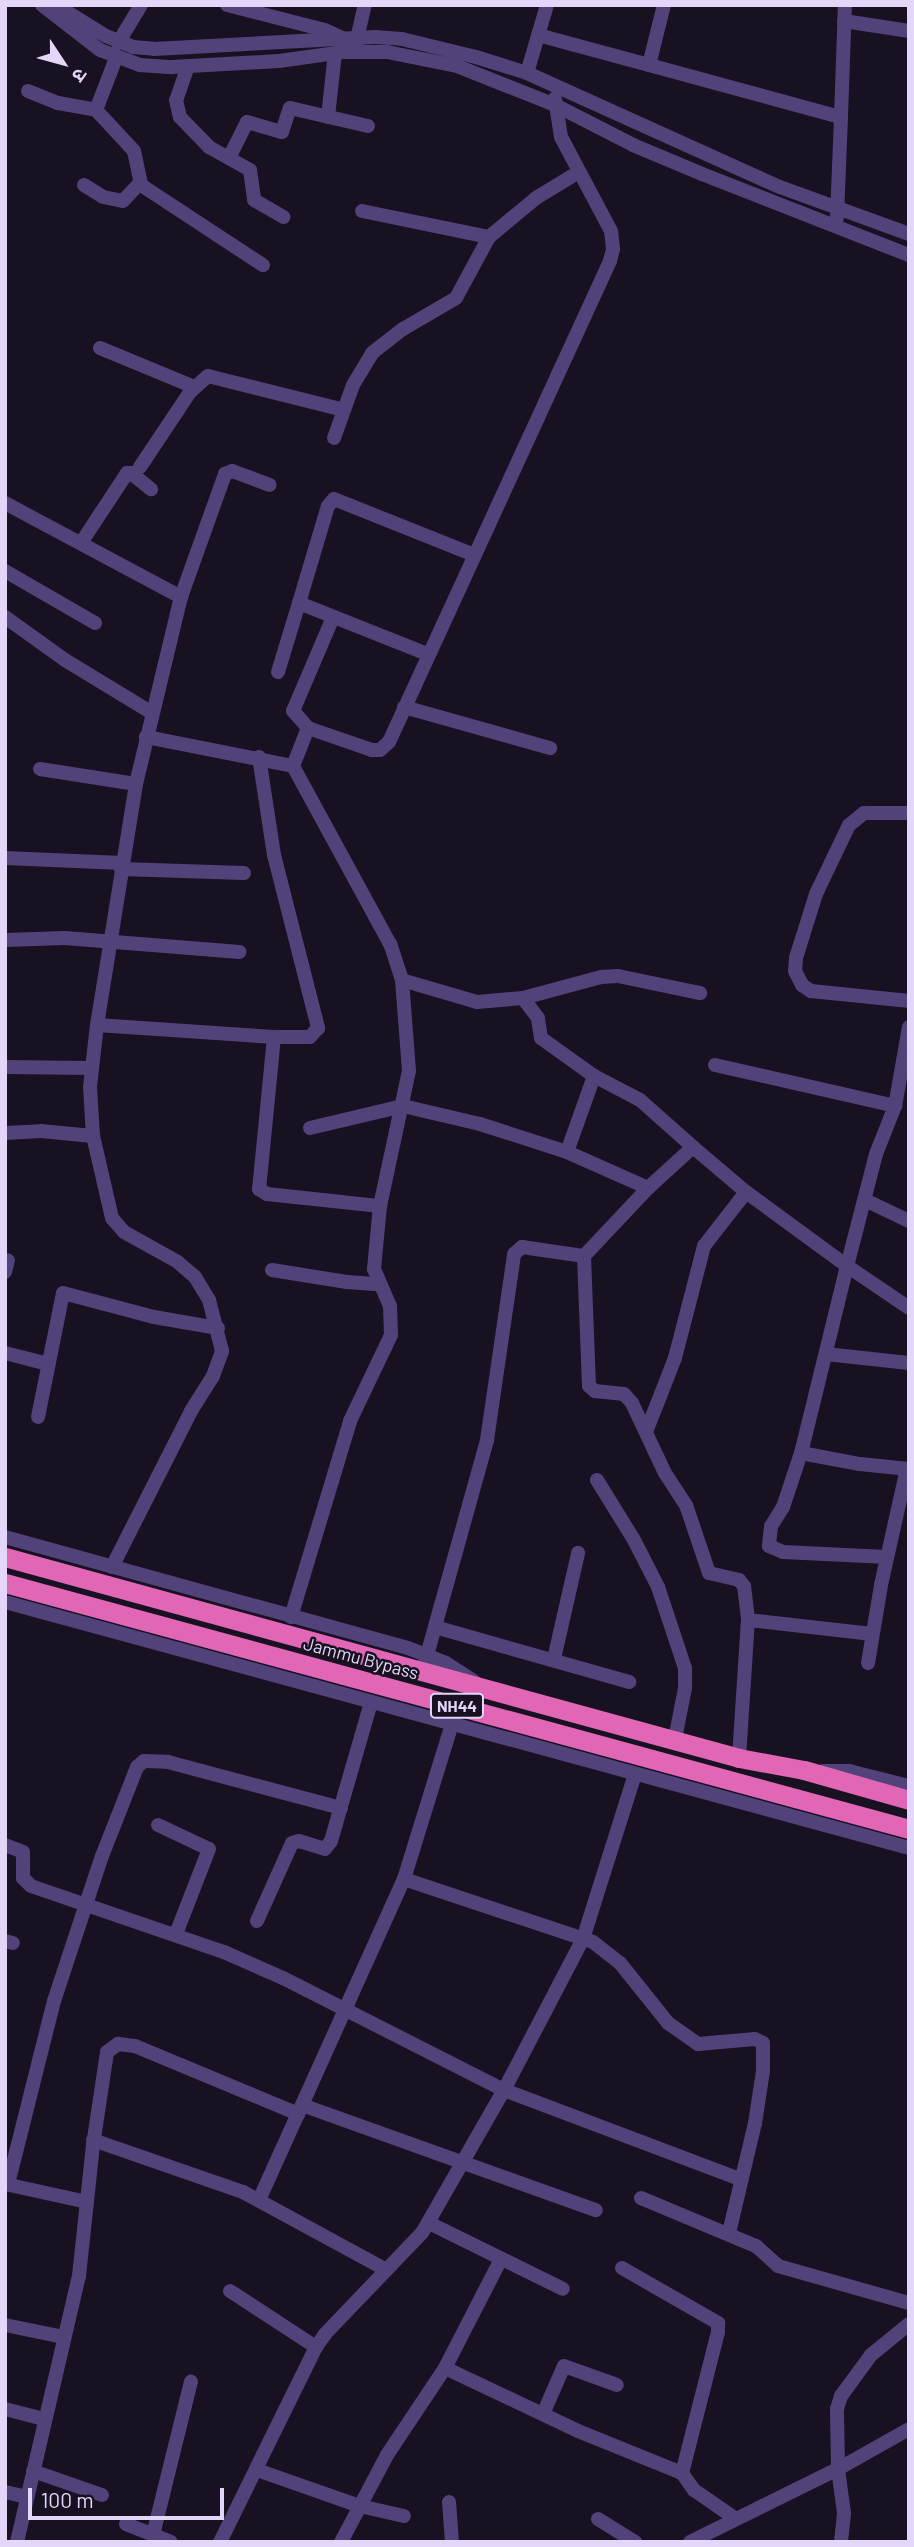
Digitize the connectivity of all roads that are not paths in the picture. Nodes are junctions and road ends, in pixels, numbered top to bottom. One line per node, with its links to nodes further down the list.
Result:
1 (42, 5): 15 (street)
2 (56, 5): 13 (street)
3 (141, 5): 13 (street)
4 (227, 5): 12 (street)
5 (365, 5): 12 (street)
6 (547, 5): 11 (street)
7 (664, 5): 16 (street)
8 (845, 5): 9 (street)
9 (855, 22): 10 (street); 24 (street)
10 (909, 31)
11 (538, 35): 16 (street); 18 (street)
12 (351, 42): 13 (street); 14 (street); 18 (street); 21 (street)
13 (118, 43)
14 (335, 53): 17 (street); 23 (street)
15 (116, 58): 17 (street); 22 (street)
16 (649, 65): 24 (street)
17 (188, 66): 27 (street)
18 (527, 73): 19 (street)
19 (555, 86): 21 (street); 26 (street)
20 (28, 91): 22 (street)
21 (555, 105): 28 (street); 29 (street)
22 (96, 110): 30 (street)
23 (328, 117): 25 (street); 27 (street)
24 (841, 117): 32 (street)
25 (368, 126)
26 (673, 139): 28 (street); 32 (street)
27 (229, 158): 34 (street)
28 (667, 159): 35 (street)
29 (579, 172): 37 (street); 49 (street)
30 (140, 183): 31 (street); 39 (street)
31 (83, 185)
32 (837, 209): 35 (street); 36 (street)
33 (362, 211): 37 (street)
34 (284, 217)
35 (836, 227): 38 (street)
36 (909, 234)
37 (489, 237): 42 (street)
38 (909, 255)
39 (263, 265)
40 (100, 348): 41 (street)
41 (194, 387): 42 (street); 44 (street)
42 (344, 410): 43 (street)
43 (334, 438)
44 (140, 467)
45 (270, 485): 51 (street)
46 (151, 489): 48 (street)
47 (5, 503): 48 (street)
48 (80, 543): 51 (street)
49 (474, 555): 52 (street); 56 (street)
50 (5, 571): 55 (street)
51 (181, 597): 59 (street)
52 (299, 603): 54 (street); 57 (street)
53 (5, 617): 59 (street)
54 (333, 617): 56 (street); 60 (street)
55 (95, 624)
56 (427, 654): 58 (street)
57 (278, 672)
58 (404, 707): 60 (street); 62 (street)
59 (152, 713): 61 (street)
60 (308, 728): 64 (street)
61 (146, 737): 63 (street); 66 (street)
62 (550, 748)
63 (259, 757): 64 (street); 80 (street)
64 (293, 765): 74 (street)
65 (40, 769): 66 (street)
66 (136, 784): 69 (street)
67 (909, 813): 77 (street)
68 (5, 858): 69 (street)
69 (122, 866): 70 (street); 72 (street)
70 (244, 873)
71 (5, 940): 72 (street)
72 (111, 943): 73 (street); 78 (street)
73 (239, 952)
74 (402, 980): 76 (street); 85 (street)
75 (700, 993): 76 (street)
76 (523, 999): 84 (street)
77 (909, 1001)
78 (97, 1025): 80 (street); 83 (street)
79 (909, 1027): 86 (street)
80 (274, 1037): 95 (street)
81 (715, 1065): 86 (street)
82 (5, 1067): 83 (street)
83 (92, 1068): 89 (street)
84 (594, 1076): 90 (street); 91 (street)
85 (403, 1106): 87 (street); 91 (street); 95 (street)
86 (895, 1107): 94 (street)
87 (310, 1128)
88 (5, 1133): 89 (street)
89 (93, 1136): 102 (street)
90 (693, 1147): 92 (street); 93 (street)
91 (567, 1152): 92 (street)
92 (648, 1188): 97 (street)
93 (746, 1192): 98 (street); 108 (street)
94 (865, 1200): 96 (street); 98 (street)
95 (380, 1206): 100 (street)
96 (909, 1221)
97 (584, 1256): 108 (street); 121 (street)
98 (847, 1266): 101 (street); 104 (street)
99 (272, 1269): 100 (street)
100 (378, 1284): 119 (street)
101 (909, 1308)
102 (218, 1328): 106 (street); 116 (street)
103 (5, 1353): 106 (street)
104 (826, 1354): 105 (street); 109 (street)
105 (909, 1363)
106 (48, 1364): 107 (street)
107 (38, 1417)
108 (646, 1432): 120 (street)
109 (801, 1453): 110 (street); 115 (street)
110 (908, 1469): 115 (street)
111 (597, 1480): 129 (street)
112 (5, 1537): 116 (street)
113 (578, 1553): 123 (street)
114 (5, 1557): 124 (highway, Jammu Bypass / NH44)
115 (887, 1557): 122 (street)
116 (112, 1567): 119 (street)
117 (5, 1583): 137 (highway, Jammu Bypass / NH44)
118 (5, 1602): 127 (street)
119 (291, 1617): 124 (street)
120 (748, 1620): 122 (street); 130 (street)
121 (435, 1627): 123 (street); 124 (street)
122 (873, 1634): 125 (street)
123 (554, 1659): 126 (street)
124 (426, 1662): 129 (highway, Jammu Bypass / NH44)
125 (868, 1663)
126 (629, 1682)
127 (371, 1702): 128 (street); 135 (street)
128 (452, 1724): 132 (street); 140 (street)
129 (676, 1739): 130 (highway, Jammu Bypass / NH44)
130 (739, 1758): 131 (highway, Jammu Bypass / NH44)
131 (804, 1770): 133 (street); 134 (highway, Jammu Bypass / NH44)
132 (635, 1774): 139 (street); 144 (street)
133 (909, 1786)
134 (909, 1800)
135 (341, 1808): 141 (street); 142 (street)
136 (158, 1825): 143 (street)
137 (909, 1829)
138 (5, 1845): 141 (street)
139 (909, 1848)
140 (404, 1879): 144 (street); 145 (street)
141 (85, 1904): 143 (street); 151 (street)
142 (257, 1920)
143 (176, 1934): 145 (street)
144 (583, 1939): 146 (street); 150 (street)
145 (345, 2010): 146 (street); 147 (street)
146 (505, 2090): 149 (street); 150 (street)
147 (300, 2109): 148 (street); 149 (street); 153 (street)
148 (93, 2140): 153 (street); 154 (street)
149 (466, 2162): 155 (street); 156 (street)
150 (742, 2180): 157 (street)
151 (6, 2184): 154 (street)
152 (641, 2198): 157 (street)
153 (259, 2200): 160 (street)
154 (87, 2202): 166 (street)
155 (596, 2210)
156 (429, 2223): 158 (street); 160 (street)
157 (729, 2234): 163 (street)
158 (502, 2259): 161 (street); 168 (street)
159 (622, 2268): 178 (street)
160 (386, 2269): 167 (street)
161 (563, 2289)
162 (230, 2291): 167 (street)
163 (909, 2303)
164 (909, 2324): 175 (street)
165 (5, 2325): 166 (street)
166 (63, 2337): 173 (street)
167 (316, 2347): 176 (street)
168 (445, 2368): 172 (street); 183 (street)
169 (191, 2382): 188 (street)
170 (617, 2385): 172 (street)
171 (5, 2409): 173 (street)
172 (543, 2414): 178 (street)
173 (44, 2419): 177 (street)
174 (909, 2429): 175 (street)
175 (838, 2469): 186 (street); 196 (street)
176 (257, 2470): 183 (street); 191 (street)
177 (33, 2471): 180 (street); 181 (street)
178 (682, 2473): 186 (street)
179 (5, 2492): 181 (street)
180 (102, 2495)
181 (27, 2497): 189 (street)
182 (449, 2502): 193 (street)
183 (360, 2506): 184 (street); 192 (street)
184 (404, 2516)
185 (598, 2519): 194 (street)
186 (736, 2519): 195 (street)
187 (126, 2524): 188 (street)
188 (153, 2535): 190 (street)
189 (17, 2542)
190 (171, 2542)
191 (220, 2542)
192 (341, 2542)
193 (452, 2542)
194 (635, 2542)
195 (690, 2542)
196 (841, 2542)

